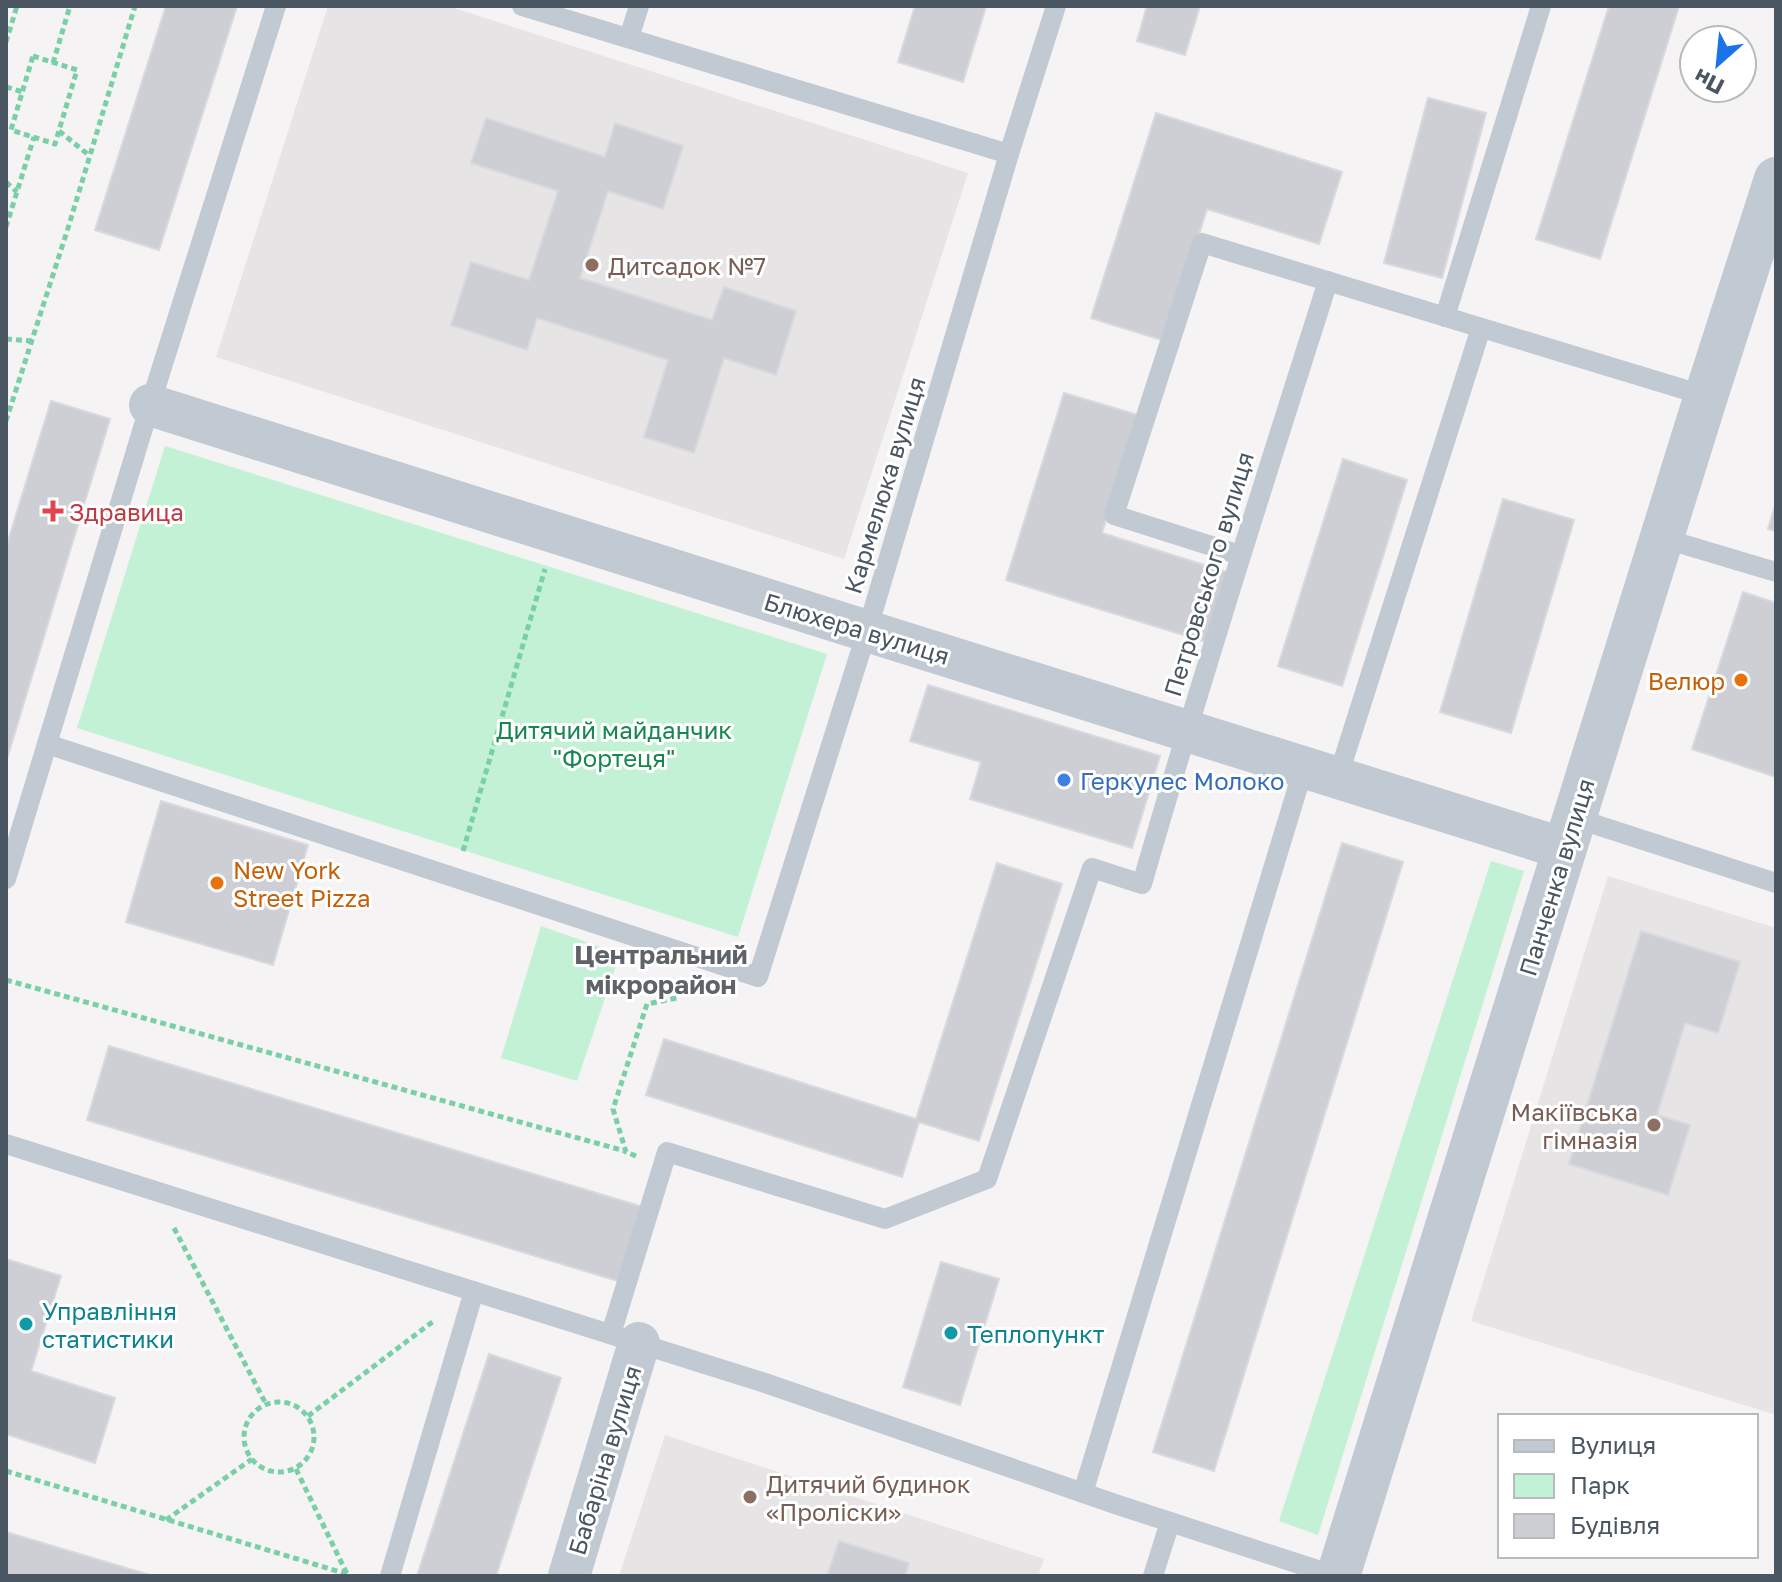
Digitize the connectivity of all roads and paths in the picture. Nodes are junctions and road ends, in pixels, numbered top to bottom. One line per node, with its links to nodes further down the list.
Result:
1 (17, 6): 10 (path)
2 (70, 6): 11 (path)
3 (135, 6): 17 (path)
4 (276, 6): 28 (lane)
5 (522, 6): 9 (lane)
6 (639, 6): 9 (lane)
7 (1056, 6): 16 (lane, Кармелюка вулиця)
8 (1541, 6): 23 (lane)
9 (629, 38): 16 (lane)
10 (6, 42)
11 (53, 63): 13 (path); 14 (path)
12 (6, 87): 13 (path)
13 (23, 92): 15 (path)
14 (59, 131): 15 (path); 17 (path)
15 (34, 137): 20 (path)
16 (1009, 154): 34 (lane, Кармелюка вулиця)
17 (90, 156): 26 (path)
18 (1776, 179): 27 (street, Панченка вулиця)
19 (6, 182): 20 (path)
20 (17, 192): 21 (path)
21 (6, 227)
22 (1328, 281): 23 (lane); 32 (lane, Петровського вулиця); 32 (lane)
23 (1445, 317): 24 (lane)
24 (1481, 328): 27 (lane); 37 (lane)
25 (6, 339): 26 (path)
26 (32, 341): 29 (path)
27 (1706, 396): 31 (street, Панченка вулиця)
28 (150, 405): 30 (street, Блюхера вулиця); 36 (lane)
29 (6, 421)
30 (555, 533): 34 (street, Блюхера вулиця); 39 (path)
31 (1662, 538): 33 (lane); 38 (street, Панченка вулиця)
32 (1240, 555): 35 (lane, Петровського вулиця)
33 (1776, 572)
34 (867, 631): 35 (street, Блюхера вулиця); 36 (lane, Кармелюка вулиця)
35 (1187, 730): 37 (street, Блюхера вулиця); 47 (lane, Петровського вулиця)
36 (47, 744): 40 (lane)
37 (1321, 772): 38 (street, Блюхера вулиця); 53 (lane)
38 (1570, 833): 41 (lane); 60 (street, Панченка вулиця)
39 (460, 864)
40 (6, 879)
41 (1776, 883)
42 (6, 980): 44 (path)
43 (6, 1144): 45 (lane)
44 (626, 1152)
45 (155, 1191): 46 (lane); 48 (path)
46 (474, 1291): 47 (lane); 49 (path); 57 (lane)
47 (625, 1339): 53 (lane); 58 (street, Бабаріна вулиця)
48 (266, 1404): 49 (path); 50 (path)
49 (308, 1416): 51 (path)
50 (252, 1459): 51 (path); 54 (path)
51 (296, 1469): 56 (path)
52 (6, 1471): 54 (path)
53 (1083, 1493): 55 (lane)
54 (166, 1520): 56 (path)
55 (1170, 1522): 59 (lane); 60 (lane)
56 (348, 1575)
57 (390, 1576)
58 (569, 1576)
59 (1153, 1576)
60 (1337, 1576)

